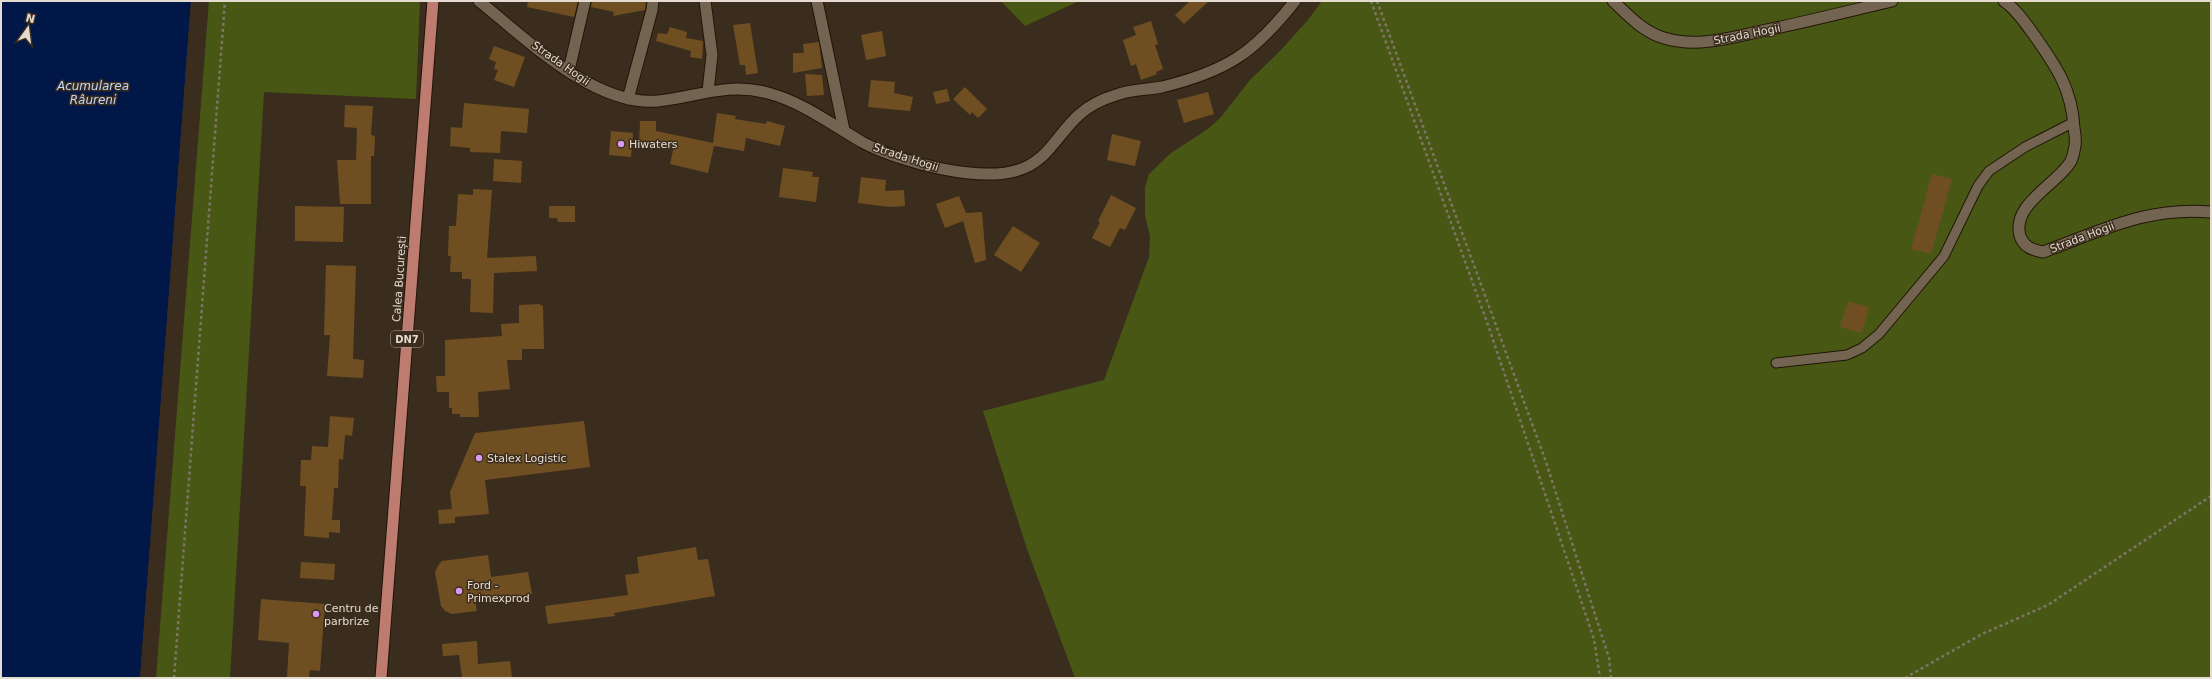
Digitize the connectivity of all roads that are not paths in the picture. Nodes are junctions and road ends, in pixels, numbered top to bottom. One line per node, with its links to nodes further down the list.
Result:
1 (433, 1): 18 (highway, Calea București / DN7)
2 (479, 1): 11 (street, Strada Hogii)
3 (585, 1): 11 (street)
4 (653, 1): 13 (street)
5 (705, 1): 12 (street)
6 (817, 1): 15 (street)
7 (1295, 1): 15 (street, Strada Hogii)
8 (1612, 1): 9 (street, Strada Hogii)
9 (1892, 1)
10 (2004, 1): 14 (street, Strada Hogii)
11 (568, 70): 13 (street, Strada Hogii)
12 (708, 91): 13 (street, Strada Hogii); 15 (street, Strada Hogii)
13 (628, 99)
14 (2074, 122): 16 (street, Strada Hogii); 17 (lane)
15 (844, 130)
16 (2211, 212)
17 (1776, 363)
18 (381, 678)

